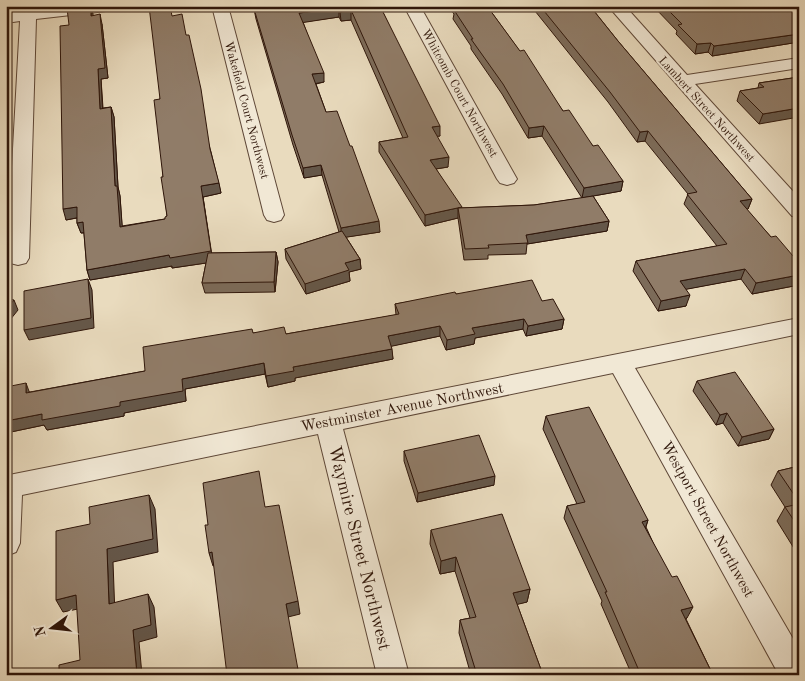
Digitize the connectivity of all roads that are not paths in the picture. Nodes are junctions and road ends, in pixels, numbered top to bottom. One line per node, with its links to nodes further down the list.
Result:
1 (106, 6): 5 (street)
2 (220, 6): 11 (street, Wakefield Court Northwest)
3 (412, 6): 9 (street, Whitcomb Court Northwest)
4 (616, 6): 8 (street, Lambert Street Northwest)
5 (29, 11): 6 (street); 12 (street)
6 (6, 18)
7 (799, 63): 8 (street)
8 (682, 81): 10 (street, Lambert Street Northwest)
9 (507, 179)
10 (799, 211)
11 (274, 215)
12 (18, 258)
13 (799, 326): 14 (street, Westminster Avenue Northwest)
14 (620, 363): 15 (street, Westminster Avenue Northwest); 19 (street, Westport Street Northwest)
15 (328, 422): 16 (street, Westminster Avenue Northwest); 18 (street, Waymire Street Northwest)
16 (8, 487): 17 (street)
17 (6, 543)
18 (393, 675)
19 (796, 675)

